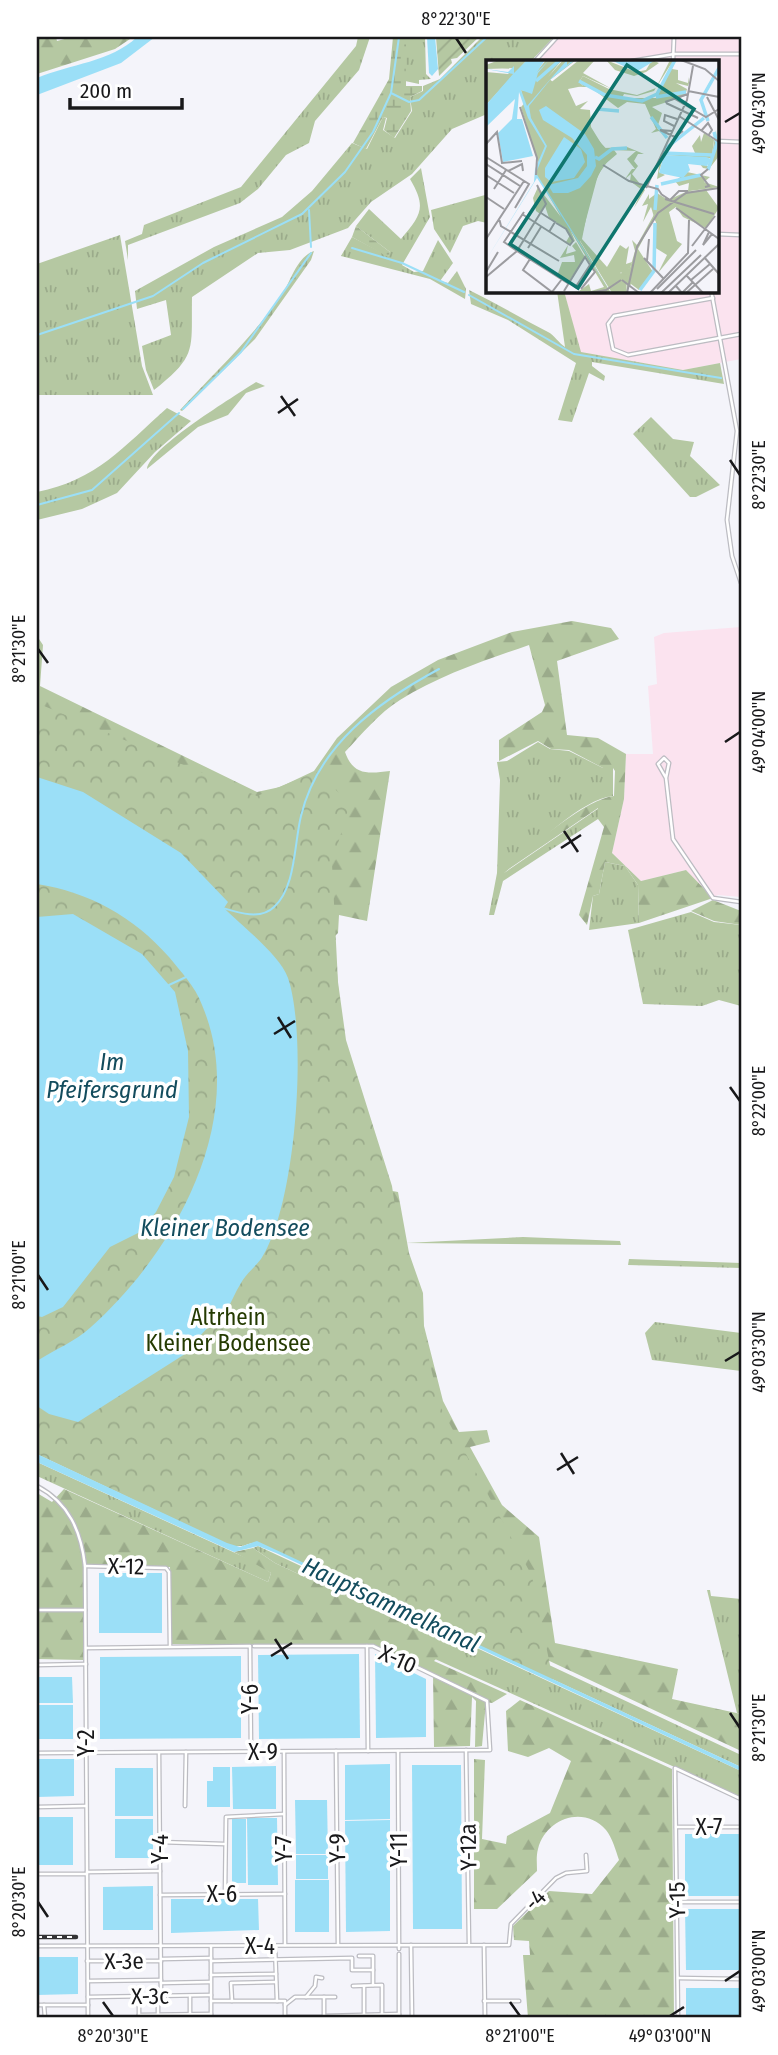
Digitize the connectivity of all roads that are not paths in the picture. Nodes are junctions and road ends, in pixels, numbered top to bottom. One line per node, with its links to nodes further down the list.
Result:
1 (557, 37): 5 (street)
2 (674, 37): 3 (street)
3 (674, 54): 4 (street); 6 (street); 7 (street)
4 (741, 54)
5 (537, 60)
6 (638, 60)
7 (673, 60)
8 (718, 141): 9 (street)
9 (741, 142)
10 (718, 234): 11 (street)
11 (741, 235)
12 (712, 292): 13 (street)
13 (713, 298): 15 (street); 15 (street)
14 (741, 334): 15 (street)
15 (720, 338): 16 (street)
16 (741, 583)
17 (666, 778): 17 (street); 18 (street)
18 (741, 902)
19 (37, 1486): 20 (street, Y-2)
20 (85, 1566): 22 (street, Y-2); 23 (street, X-12)
21 (37, 1610): 22 (street)
22 (85, 1610): 26 (street, Y-2)
23 (170, 1646): 24 (street, X-10); 26 (street, X-10)
24 (252, 1646): 25 (street, X-10); 36 (street, Y-6)
25 (367, 1646): 30 (street, X-10); 32 (street)
26 (85, 1647): 27 (street, Y-2)
27 (86, 1664): 28 (street); 39 (street, Y-2)
28 (37, 1665)
29 (466, 1750): 30 (street, X-9); 33 (street, X-9); 58 (street, Y-12a)
30 (490, 1750)
31 (336, 1751): 32 (street, X-9); 37 (street, X-9); 60 (street, Y-9)
32 (368, 1751): 33 (street, X-9)
33 (398, 1751): 68 (street, Y-11)
34 (159, 1752): 35 (street, X-9); 39 (street, X-9); 47 (street, Y-4)
35 (186, 1752): 36 (street, X-9); 42 (street)
36 (251, 1752): 37 (street, X-9)
37 (284, 1752): 44 (street, Y-7)
38 (37, 1753): 39 (street, X-9)
39 (86, 1753): 41 (street, Y-2)
40 (741, 1799): 45 (street, Y-15)
41 (86, 1806): 43 (street); 51 (street, Y-2)
42 (185, 1806)
43 (37, 1807)
44 (284, 1814): 48 (street); 53 (street, Y-7)
45 (676, 1828): 46 (street, X-7); 56 (street, Y-15)
46 (741, 1828)
47 (160, 1842): 48 (street); 50 (street, Y-4)
48 (225, 1844): 55 (street)
49 (586, 1855): 59 (street, -4)
50 (160, 1871): 51 (street); 54 (street, Y-4)
51 (87, 1873): 52 (street); 63 (street, Y-2)
52 (37, 1874)
53 (285, 1894): 55 (street, X-6); 67 (street, Y-7)
54 (160, 1895): 55 (street, X-6); 64 (street, Y-4)
55 (225, 1895)
56 (677, 1902): 57 (street); 78 (street, Y-15)
57 (741, 1902)
58 (469, 1943): 59 (street, X-4); 61 (street, X-4)
59 (484, 1943): 99 (street)
60 (338, 1945): 67 (street, X-4); 68 (street, X-4)
61 (411, 1945): 68 (street, X-4); 118 (street)
62 (37, 1946): 63 (street, X-4)
63 (88, 1946): 64 (street, X-4); 73 (street, Y-2)
64 (160, 1946): 65 (street, X-4); 70 (street, Y-4)
65 (211, 1946): 66 (street, X-4); 71 (street)
66 (275, 1946): 67 (street, X-4); 72 (street)
67 (285, 1946)
68 (399, 1949): 110 (street, Y-11)
69 (359, 1956): 74 (street)
70 (161, 1960): 71 (street, X-3e); 73 (street, X-3e); 81 (street, Y-4)
71 (211, 1960): 72 (street, X-3e); 76 (street)
72 (276, 1960): 74 (street, X-3e); 75 (street)
73 (87, 1961): 80 (street, Y-2)
74 (373, 1970): 86 (street)
75 (276, 1974): 76 (street); 83 (street)
76 (211, 1975): 82 (street)
77 (322, 1978): 92 (street)
78 (678, 1978): 79 (street); 120 (street, Y-15)
79 (741, 1979)
80 (88, 1981): 81 (street); 91 (street, Y-2)
81 (161, 1982): 82 (street); 90 (street, Y-4)
82 (211, 1982): 88 (street)
83 (276, 1983): 97 (street); 98 (street)
84 (354, 1986): 85 (street)
85 (364, 1986): 86 (street); 106 (street)
86 (373, 1986): 105 (street)
87 (190, 1995): 88 (street, X-3c); 90 (street, X-3c); 104 (street)
88 (211, 1995): 96 (street)
89 (139, 1996): 90 (street, X-3c); 91 (street, X-3c); 111 (street)
90 (159, 1996): 112 (street, Y-4)
91 (88, 1997): 103 (street, Y-2)
92 (306, 1997): 93 (street); 100 (street)
93 (324, 1997): 94 (street); 113 (street)
94 (335, 1997)
95 (519, 2000): 99 (street)
96 (211, 2001): 97 (street); 108 (street)
97 (232, 2001): 98 (street)
98 (277, 2001): 100 (street)
99 (484, 2001): 119 (street)
100 (285, 2003): 117 (street)
101 (37, 2005): 102 (street)
102 (44, 2005): 103 (street); 115 (street)
103 (88, 2005): 116 (street, Y-2)
104 (190, 2014): 107 (street); 108 (street)
105 (382, 2014): 106 (street); 109 (street)
106 (365, 2015): 114 (street)
107 (182, 2016): 112 (street)
108 (211, 2016)
109 (388, 2016): 110 (street)
110 (399, 2016)
111 (139, 2017): 112 (street)
112 (158, 2017)
113 (324, 2017): 114 (street); 117 (street)
114 (348, 2017)
115 (45, 2018)
116 (88, 2018)
117 (285, 2018)
118 (412, 2018)
119 (485, 2018)
120 (678, 2018)

